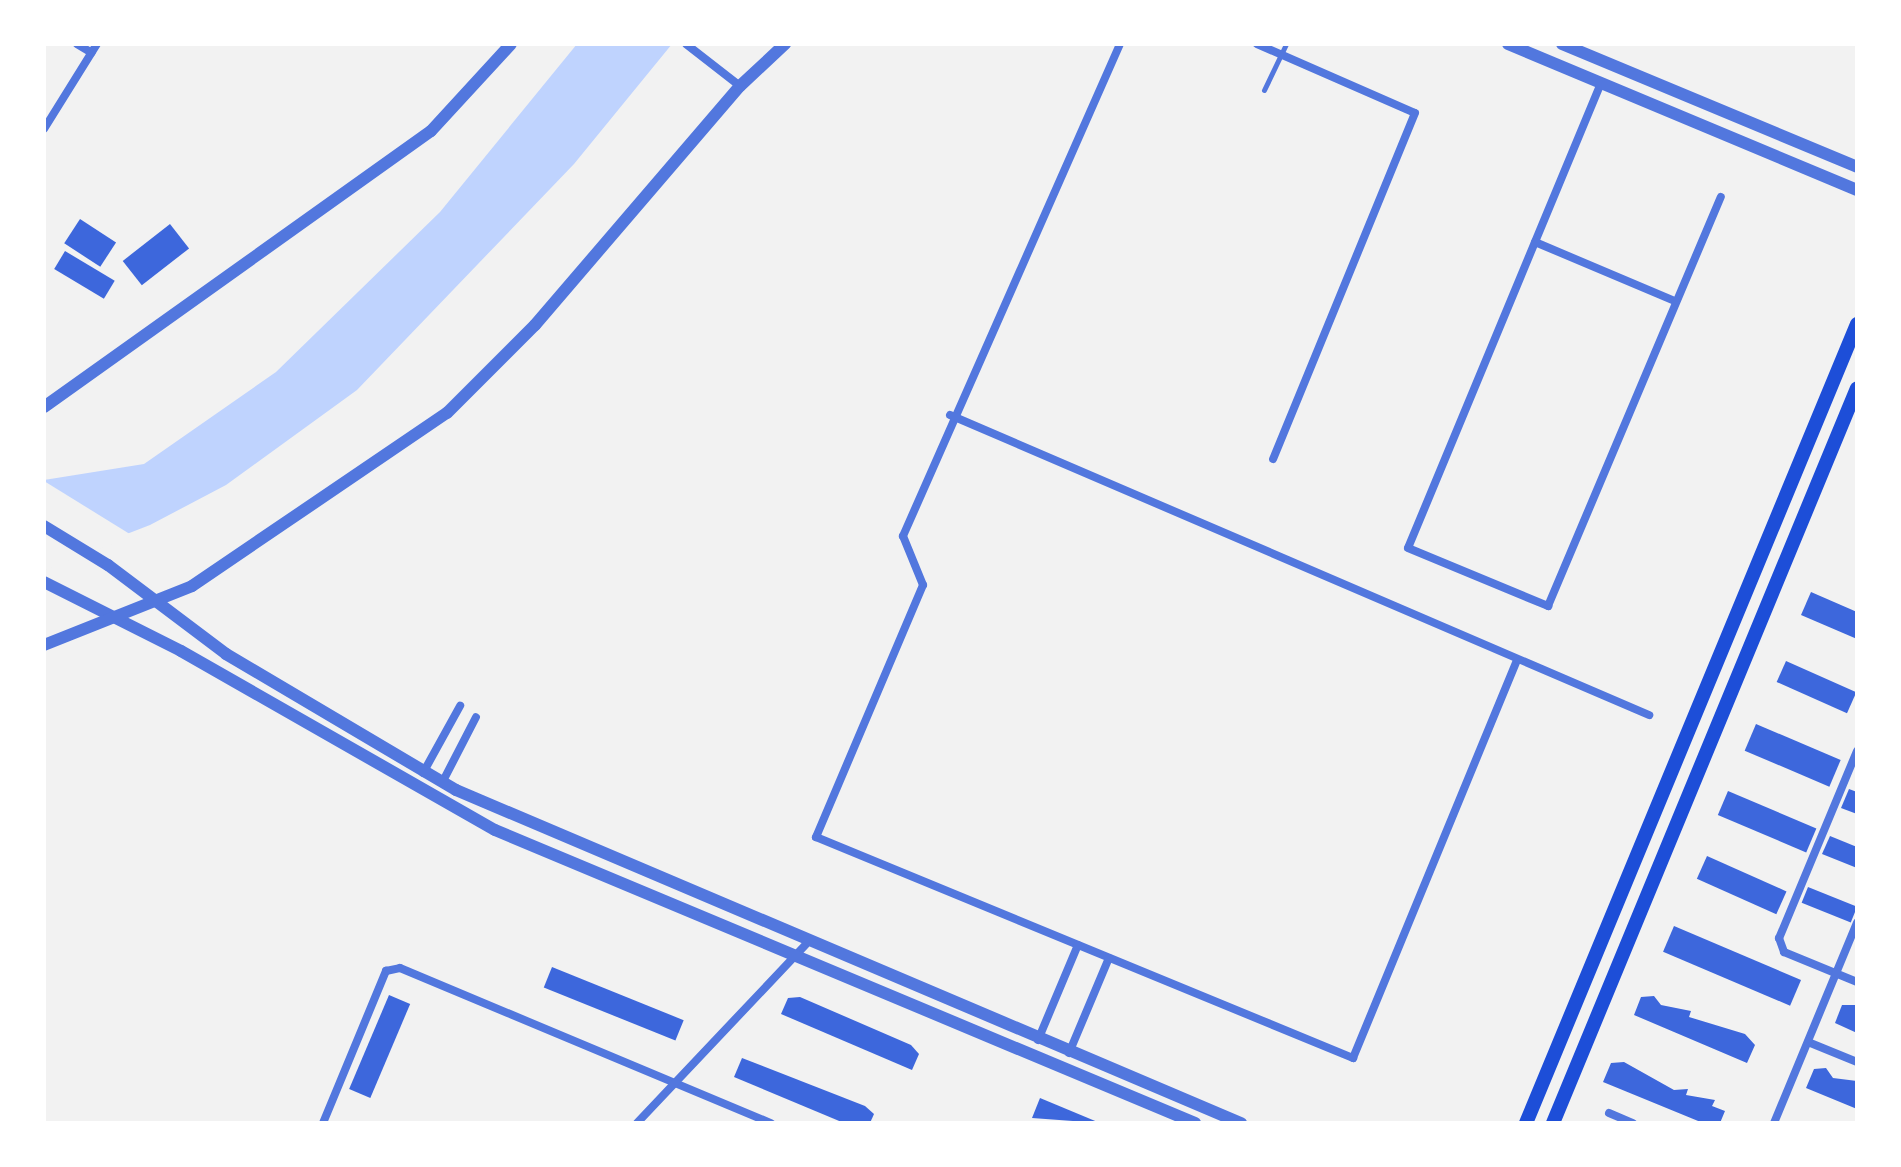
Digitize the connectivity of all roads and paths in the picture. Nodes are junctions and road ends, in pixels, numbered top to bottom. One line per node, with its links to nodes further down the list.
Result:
1 (77, 44): 11 (street)
2 (97, 44): 11 (street)
3 (511, 44): 24 (street)
4 (686, 44): 14 (street)
5 (785, 44): 14 (street)
6 (1120, 44): 25 (street)
7 (1257, 44): 12 (street)
8 (1286, 44): 12 (lane)
9 (1508, 44): 13 (street)
10 (1562, 44): 17 (street)
11 (92, 53): 16 (street)
12 (1282, 55): 15 (lane); 26 (street)
13 (1601, 83): 18 (street); 20 (street)
14 (740, 86): 29 (street)
15 (1264, 90)
16 (44, 129)
17 (1857, 167)
18 (1857, 190)
19 (1721, 197): 21 (street)
20 (1535, 242): 21 (street); 21 (street)
21 (1675, 301)
22 (1857, 324): 57 (main road)
23 (1857, 388): 58 (main road)
24 (44, 407)
25 (950, 415): 32 (street); 41 (street)
26 (1273, 459)
27 (44, 526): 29 (street)
28 (44, 582): 30 (street)
29 (154, 600): 30 (street); 37 (street)
30 (111, 617): 31 (street); 42 (street)
31 (44, 645)
32 (1517, 660): 34 (street); 43 (street)
33 (460, 706): 37 (street)
34 (1649, 715)
35 (476, 717): 38 (street)
36 (1857, 751): 44 (street)
37 (423, 773): 38 (street)
38 (442, 783): 40 (street)
39 (1857, 923): 44 (street)
40 (806, 944): 42 (street); 46 (street)
41 (1078, 945): 43 (street); 46 (street)
42 (792, 957): 50 (street); 55 (street)
43 (1109, 958): 48 (street)
44 (1836, 974): 45 (street); 47 (street)
45 (1857, 982)
46 (1037, 1041): 48 (street)
47 (1808, 1042): 49 (street); 60 (street)
48 (1069, 1053): 56 (street)
49 (1857, 1062)
50 (674, 1083): 52 (street); 53 (street); 54 (street)
51 (1609, 1113): 59 (street)
52 (323, 1123)
53 (637, 1123)
54 (771, 1123)
55 (1195, 1123)
56 (1241, 1123)
57 (1526, 1123)
58 (1553, 1123)
59 (1633, 1123)
60 (1774, 1123)

